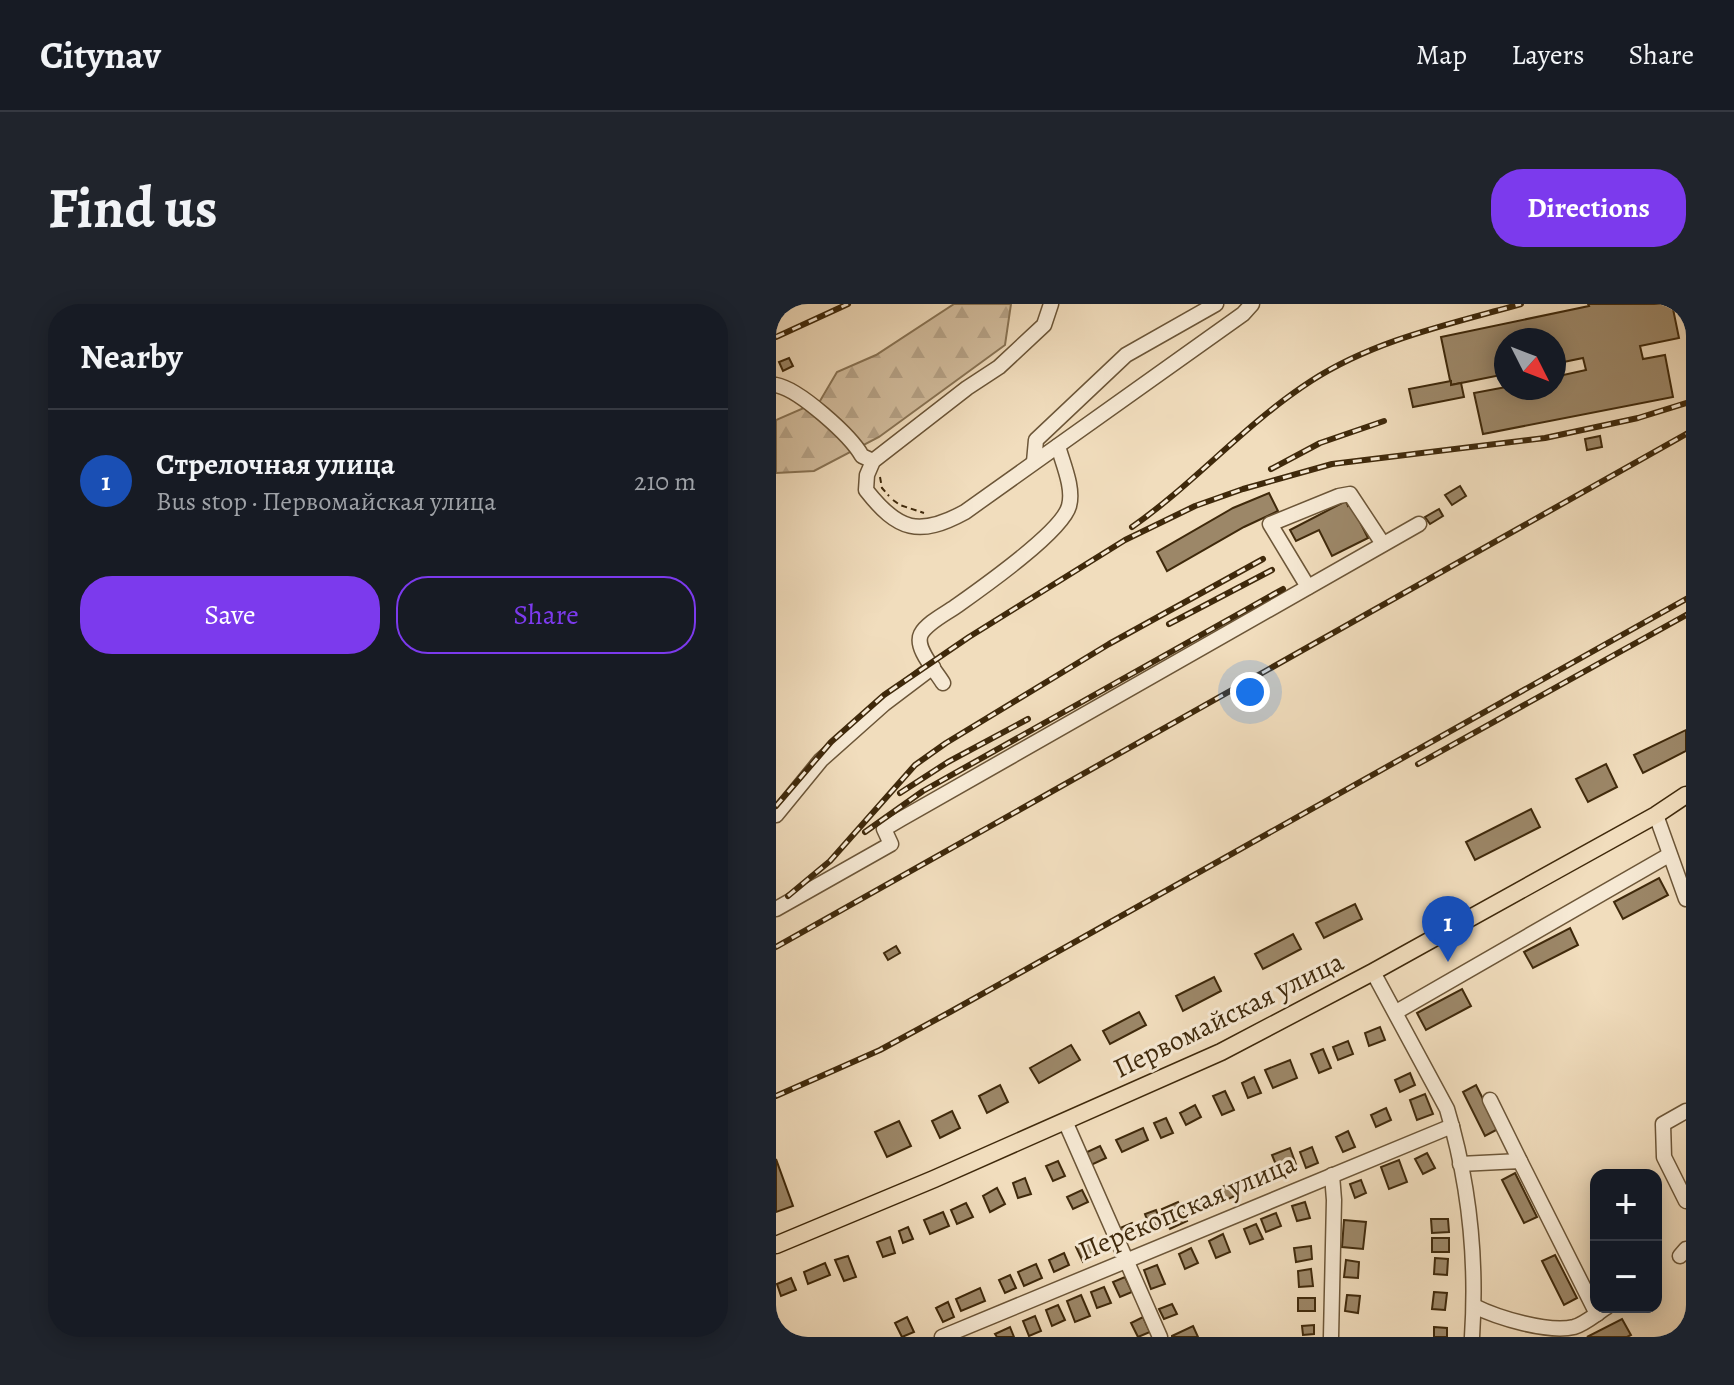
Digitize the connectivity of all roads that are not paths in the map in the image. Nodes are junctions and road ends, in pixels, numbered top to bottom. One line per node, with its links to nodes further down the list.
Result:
1 (1051, 304): 6 (street)
2 (1216, 304): 7 (street)
3 (1252, 304): 5 (street)
4 (776, 385): 6 (street)
5 (1058, 446): 7 (street); 11 (street)
6 (873, 461): 7 (street)
7 (1034, 462)
8 (1419, 524): 9 (street)
9 (1383, 544): 10 (street); 10 (street)
10 (1308, 587): 18 (street)
11 (933, 667): 12 (street); 14 (street)
12 (943, 683)
13 (1686, 795): 15 (main road, Первомайская улица)
14 (776, 815)
15 (1656, 815): 16 (street); 19 (main road, Первомайская улица)
16 (1669, 855): 17 (street); 20 (street)
17 (1686, 899)
18 (776, 909)
19 (1373, 972): 20 (street); 23 (main road, Первомайская улица)
20 (1396, 1012): 24 (street)
21 (1490, 1100): 25 (street)
22 (1686, 1111): 28 (street)
23 (1065, 1121): 29 (main road, Первомайская улица); 30 (street)
24 (1452, 1126): 26 (street); 27 (street, Перекопская улица)
25 (1520, 1161): 26 (street); 31 (street)
26 (1460, 1164): 32 (street)
27 (1332, 1175): 30 (street, Перекопская улица); 36 (street)
28 (1686, 1201)
29 (776, 1245)
30 (1126, 1259): 34 (street, Перекопская улица); 35 (street)
31 (1590, 1288)
32 (1474, 1306): 33 (street); 37 (street)
33 (1597, 1313)
34 (942, 1337)
35 (1160, 1337)
36 (1331, 1337)
37 (1472, 1337)

